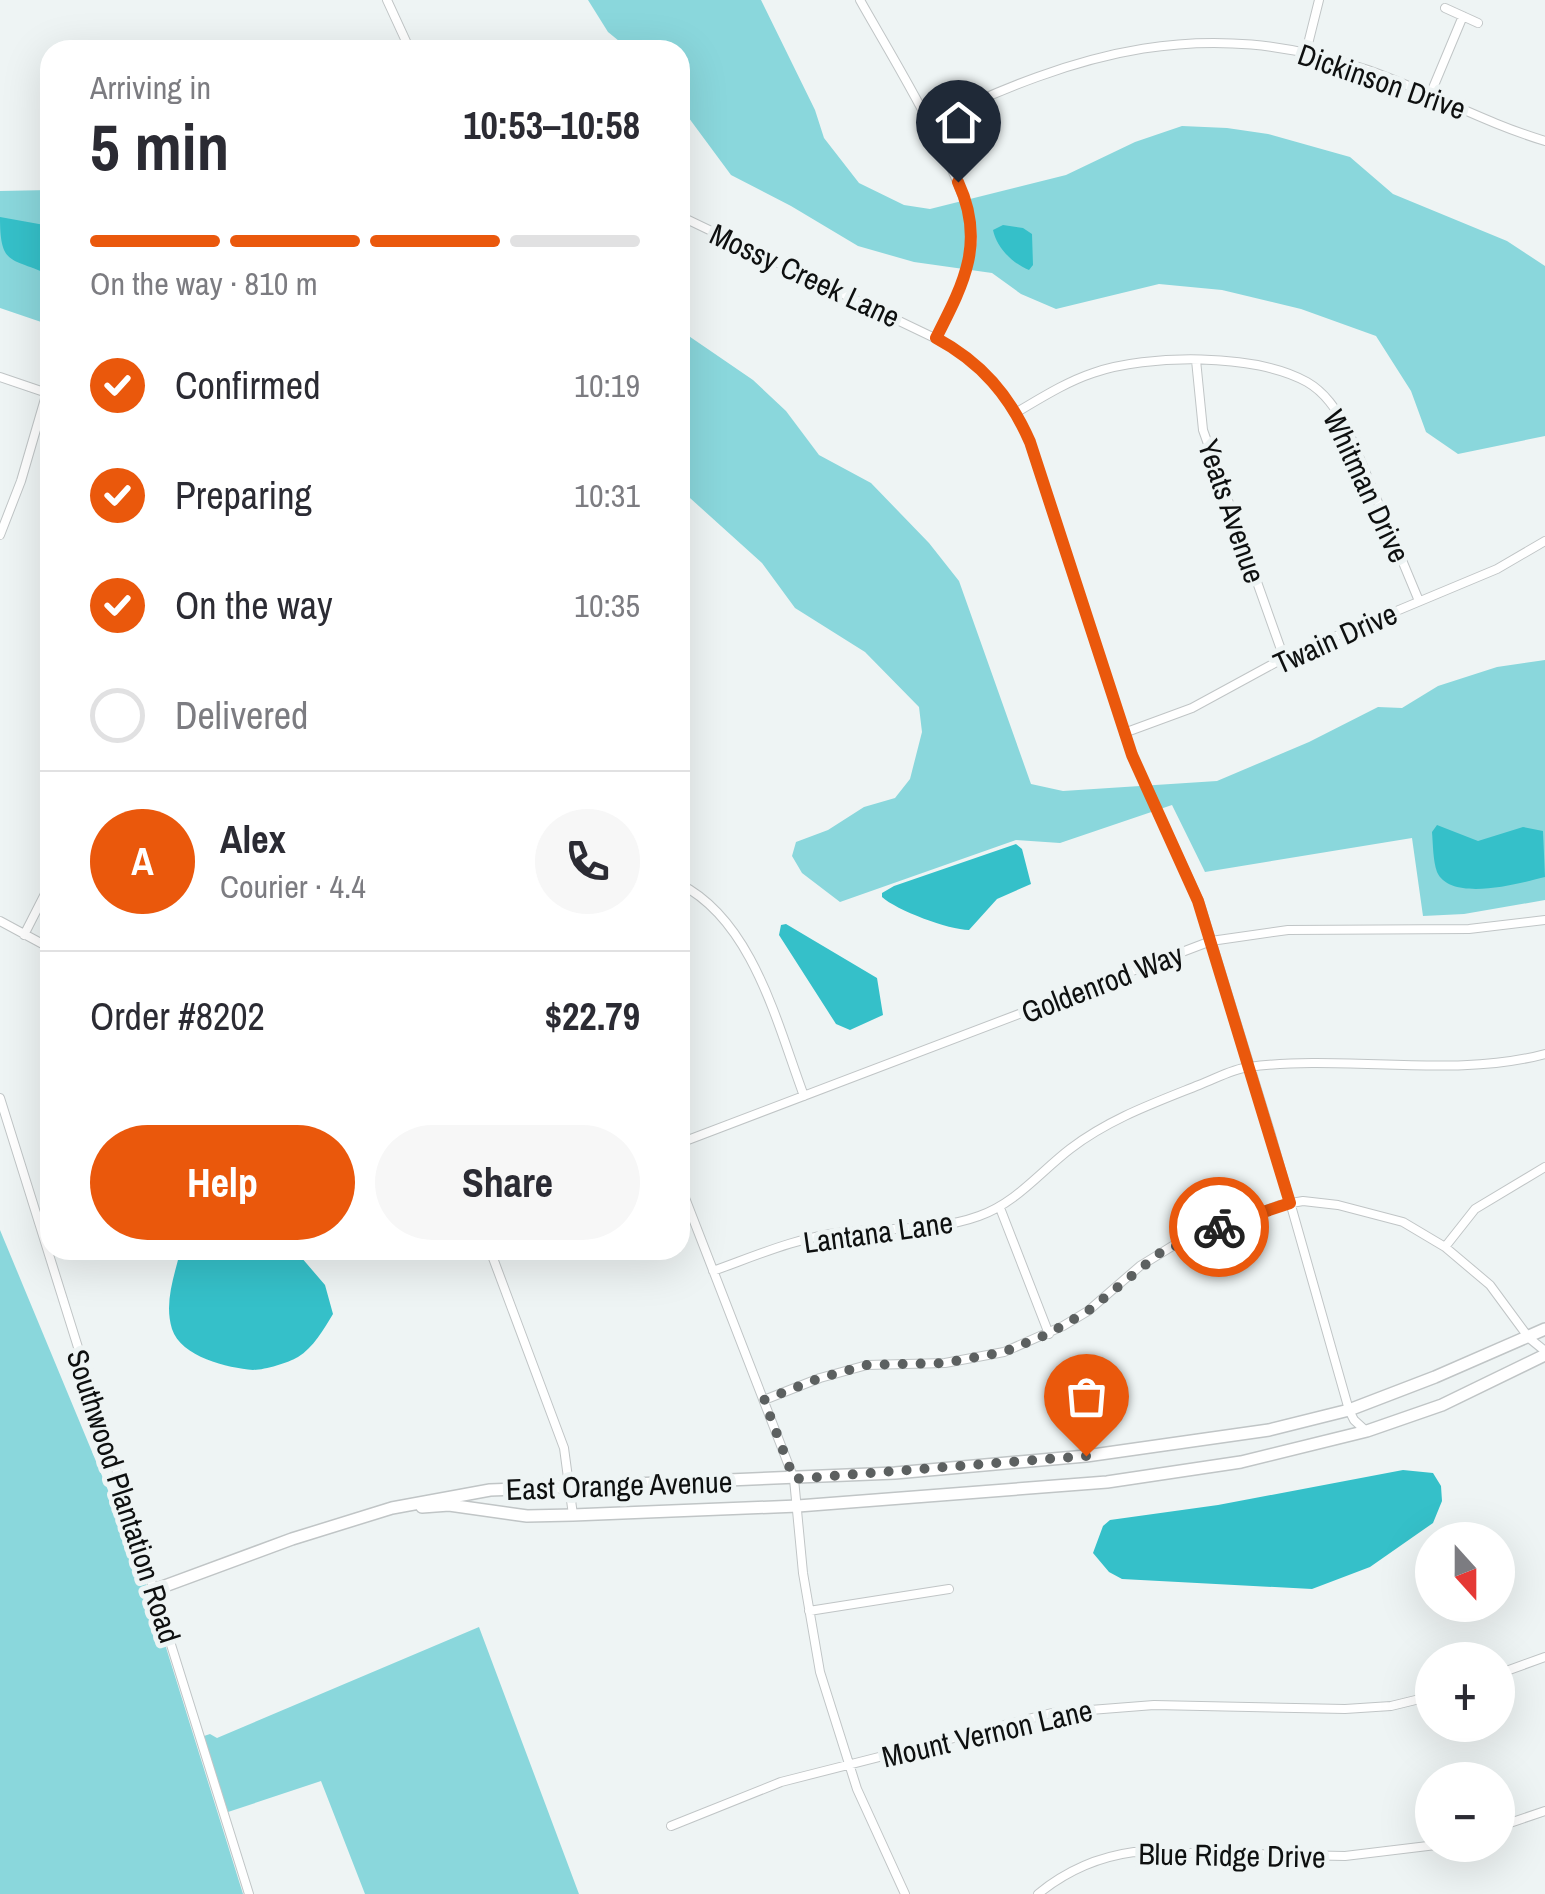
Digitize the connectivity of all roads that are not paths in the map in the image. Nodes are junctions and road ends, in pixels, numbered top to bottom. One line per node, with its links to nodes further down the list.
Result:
1 (387, 0): 7 (street)
2 (860, 0): 10 (street)
3 (1319, 0): 8 (street)
4 (1446, 8): 5 (street)
5 (1462, 16): 6 (street); 9 (street)
6 (1478, 23)
7 (405, 40)
8 (1306, 52): 9 (street, Dickinson Drive); 10 (street, Dickinson Drive)
9 (1430, 95): 11 (street, Dickinson Drive)
10 (928, 124): 13 (street)
11 (1545, 141)
12 (690, 221): 13 (street, Mossy Creek Lane)
13 (936, 338): 17 (street, Mossy Creek Lane)
14 (1196, 360): 17 (street, Whitman Drive); 21 (street, Whitman Drive); 22 (street, Yeats Avenue)
15 (0, 377): 16 (street)
16 (40, 390)
17 (1017, 412): 23 (street, Mossy Creek Lane)
18 (40, 419): 19 (street)
19 (0, 535)
20 (1545, 541): 21 (street, Twain Drive)
21 (1418, 601): 22 (street, Twain Drive)
22 (1284, 658): 23 (street, Twain Drive)
23 (1124, 733): 29 (street, Mossy Creek Lane)
24 (690, 892): 33 (street)
25 (40, 903): 28 (street)
26 (0, 921): 28 (street)
27 (1545, 921): 29 (street, Goldenrod Way)
28 (24, 934): 30 (street)
29 (1211, 941): 32 (street, Mossy Creek Lane); 33 (street, Goldenrod Way)
30 (40, 943)
31 (1545, 1054): 32 (street, Lantana Lane)
32 (1250, 1066): 37 (street, Mossy Creek Lane); 38 (street, Lantana Lane)
33 (804, 1096): 35 (street, Goldenrod Way)
34 (0, 1098): 40 (street, Southwood Plantation Road)
35 (690, 1139)
36 (1545, 1166): 41 (street)
37 (1290, 1203): 41 (street); 46 (street); 50 (street, Mossy Creek Lane)
38 (1000, 1208): 44 (street, Lantana Lane); 46 (street)
39 (690, 1211): 44 (street)
40 (40, 1226)
41 (1446, 1247): 47 (street)
42 (51, 1260): 58 (street, Southwood Plantation Road)
43 (494, 1260): 53 (street)
44 (713, 1272): 49 (street)
45 (1545, 1329): 47 (street, East Orange Avenue)
46 (1048, 1334): 49 (street)
47 (1529, 1338): 48 (street); 50 (street, East Orange Avenue)
48 (1545, 1353): 51 (street, East Orange Avenue)
49 (764, 1400): 52 (street)
50 (1349, 1410): 51 (street, Mossy Creek Lane); 52 (street, East Orange Avenue)
51 (1367, 1431): 54 (street, East Orange Avenue)
52 (794, 1479): 53 (street, East Orange Avenue); 54 (street)
53 (570, 1487): 55 (street, East Orange Avenue); 56 (street)
54 (798, 1506): 56 (street, East Orange Avenue); 59 (street)
55 (392, 1508): 56 (street, East Orange Avenue); 58 (street, East Orange Avenue)
56 (574, 1515)
57 (949, 1589): 59 (street)
58 (154, 1590): 68 (street, Southwood Plantation Road)
59 (808, 1611): 63 (street)
60 (1545, 1657): 61 (street)
61 (1515, 1668)
62 (1415, 1700): 63 (street, Mount Vernon Lane)
63 (849, 1764): 66 (street, Mount Vernon Lane); 69 (street)
64 (1545, 1811): 65 (street)
65 (1515, 1821)
66 (671, 1826)
67 (1415, 1848): 70 (street, Blue Ridge Drive)
68 (248, 1894)
69 (905, 1894)
70 (1038, 1894)

